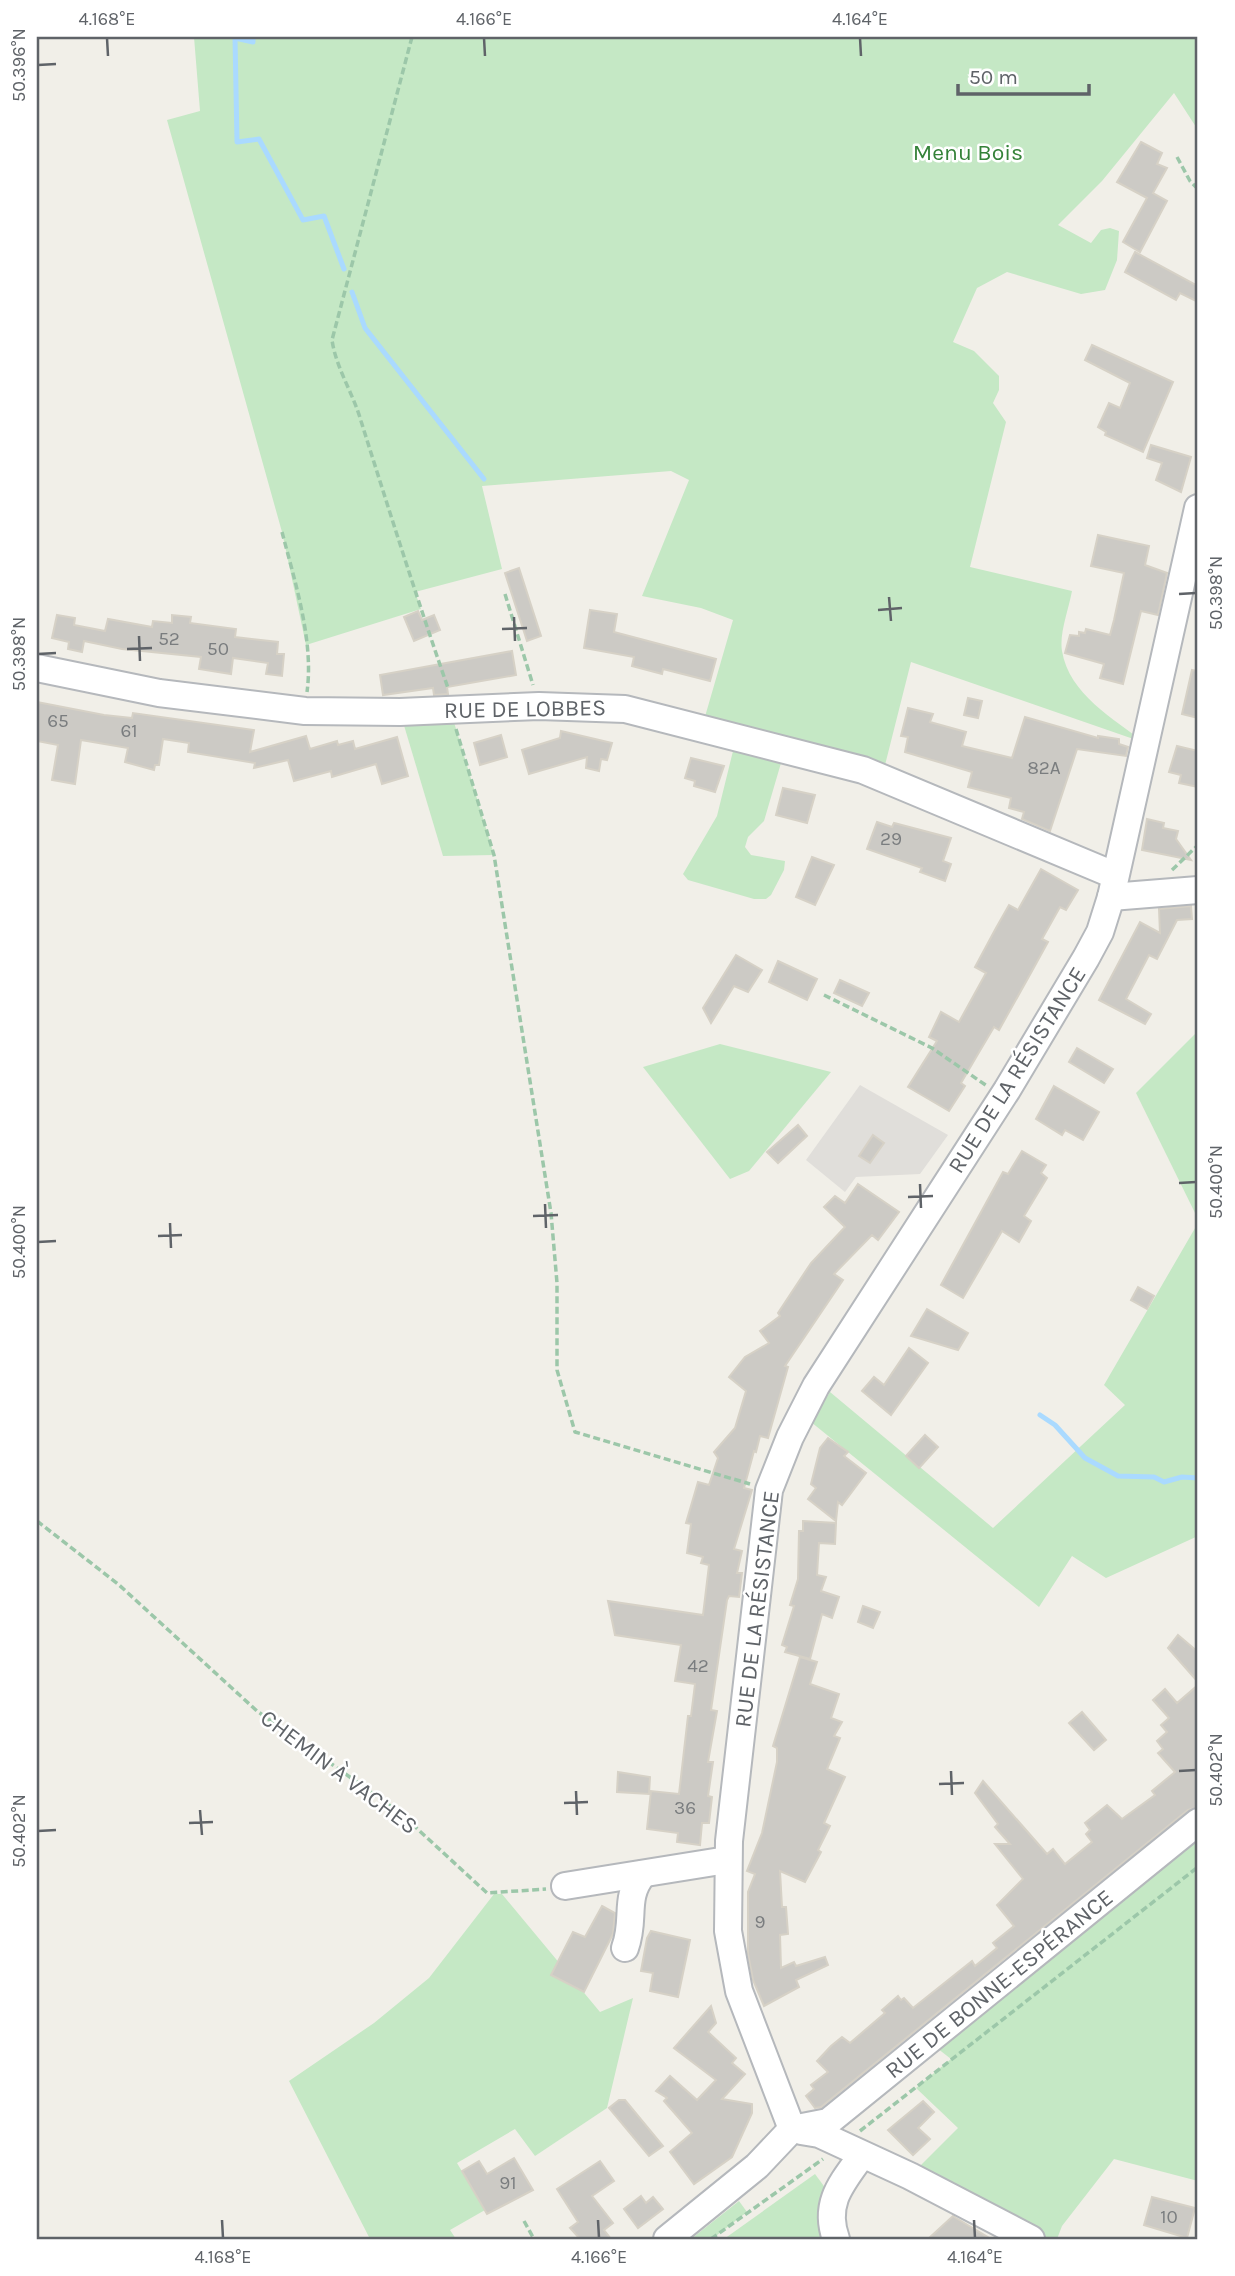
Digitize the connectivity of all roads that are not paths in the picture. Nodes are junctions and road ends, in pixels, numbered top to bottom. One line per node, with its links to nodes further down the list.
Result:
1 (1198, 508): 3 (street, RUE DE LA RÉSISTANCE)
2 (37, 668): 3 (street, RUE DE LOBBES)
3 (1113, 886): 4 (street, RUE DE LOBBES); 6 (street, RUE DE LA RÉSISTANCE)
4 (1198, 890)
5 (1198, 1822): 10 (street, RUE DE BONNE-ESPÉRANCE)
6 (727, 1860): 7 (street); 10 (street, RUE DE LA RÉSISTANCE)
7 (643, 1874): 8 (street); 9 (street)
8 (565, 1886)
9 (625, 1948)
10 (792, 2129): 11 (street); 12 (street)
11 (852, 2150): 13 (street); 14 (street)
12 (667, 2239)
13 (836, 2239)
14 (1031, 2239)

